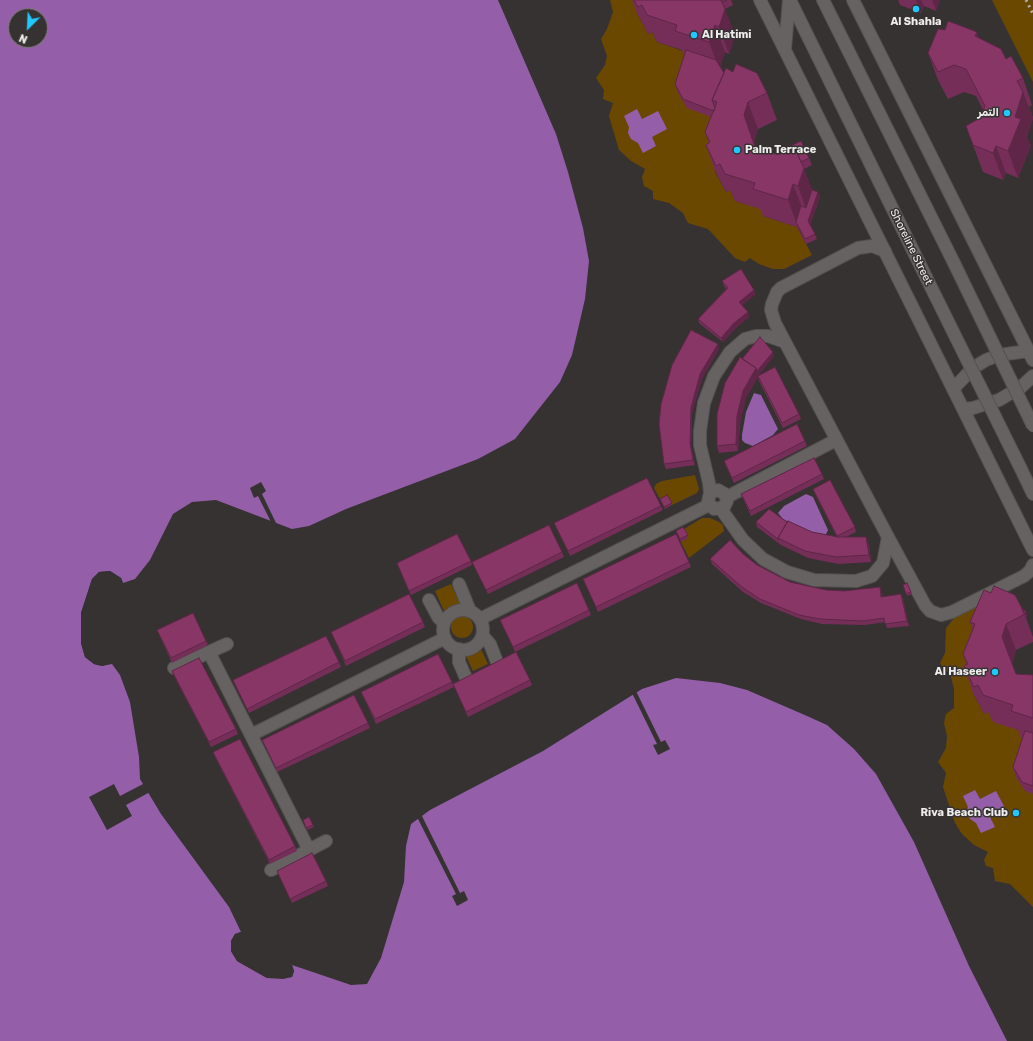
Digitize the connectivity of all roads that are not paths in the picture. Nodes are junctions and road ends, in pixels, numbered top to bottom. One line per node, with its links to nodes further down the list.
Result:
1 (760, 0): 5 (street)
2 (790, 0): 5 (street); 14 (street, Shoreline Street, bridge)
3 (823, 0): 12 (street, bridge)
4 (853, 0): 8 (street)
5 (785, 49): 6 (street)
6 (885, 251): 7 (street); 10 (street)
7 (785, 342): 13 (street); 16 (street)
8 (1031, 355): 10 (street)
9 (1033, 376): 11 (street)
10 (953, 389): 11 (street)
11 (963, 409): 19 (street)
12 (1033, 426)
13 (836, 440): 15 (street); 18 (street)
14 (1033, 494)
15 (727, 497): 16 (street); 17 (street)
16 (710, 499): 17 (street); 24 (street)
17 (721, 509): 18 (street)
18 (888, 537): 20 (street)
19 (1033, 550)
20 (1033, 565)
21 (459, 584): 23 (street)
22 (429, 600): 25 (street)
23 (470, 611): 24 (street); 25 (street)
24 (480, 619): 26 (street)
25 (444, 623): 27 (street)
26 (483, 636): 29 (street); 31 (street)
27 (445, 638): 29 (street); 34 (street)
28 (227, 644): 30 (street)
29 (459, 649): 33 (street)
30 (209, 652): 32 (street); 34 (street)
31 (497, 662)
32 (174, 668)
33 (466, 678)
34 (251, 735): 36 (street)
35 (326, 841): 36 (street)
36 (309, 850): 37 (street)
37 (271, 870)

